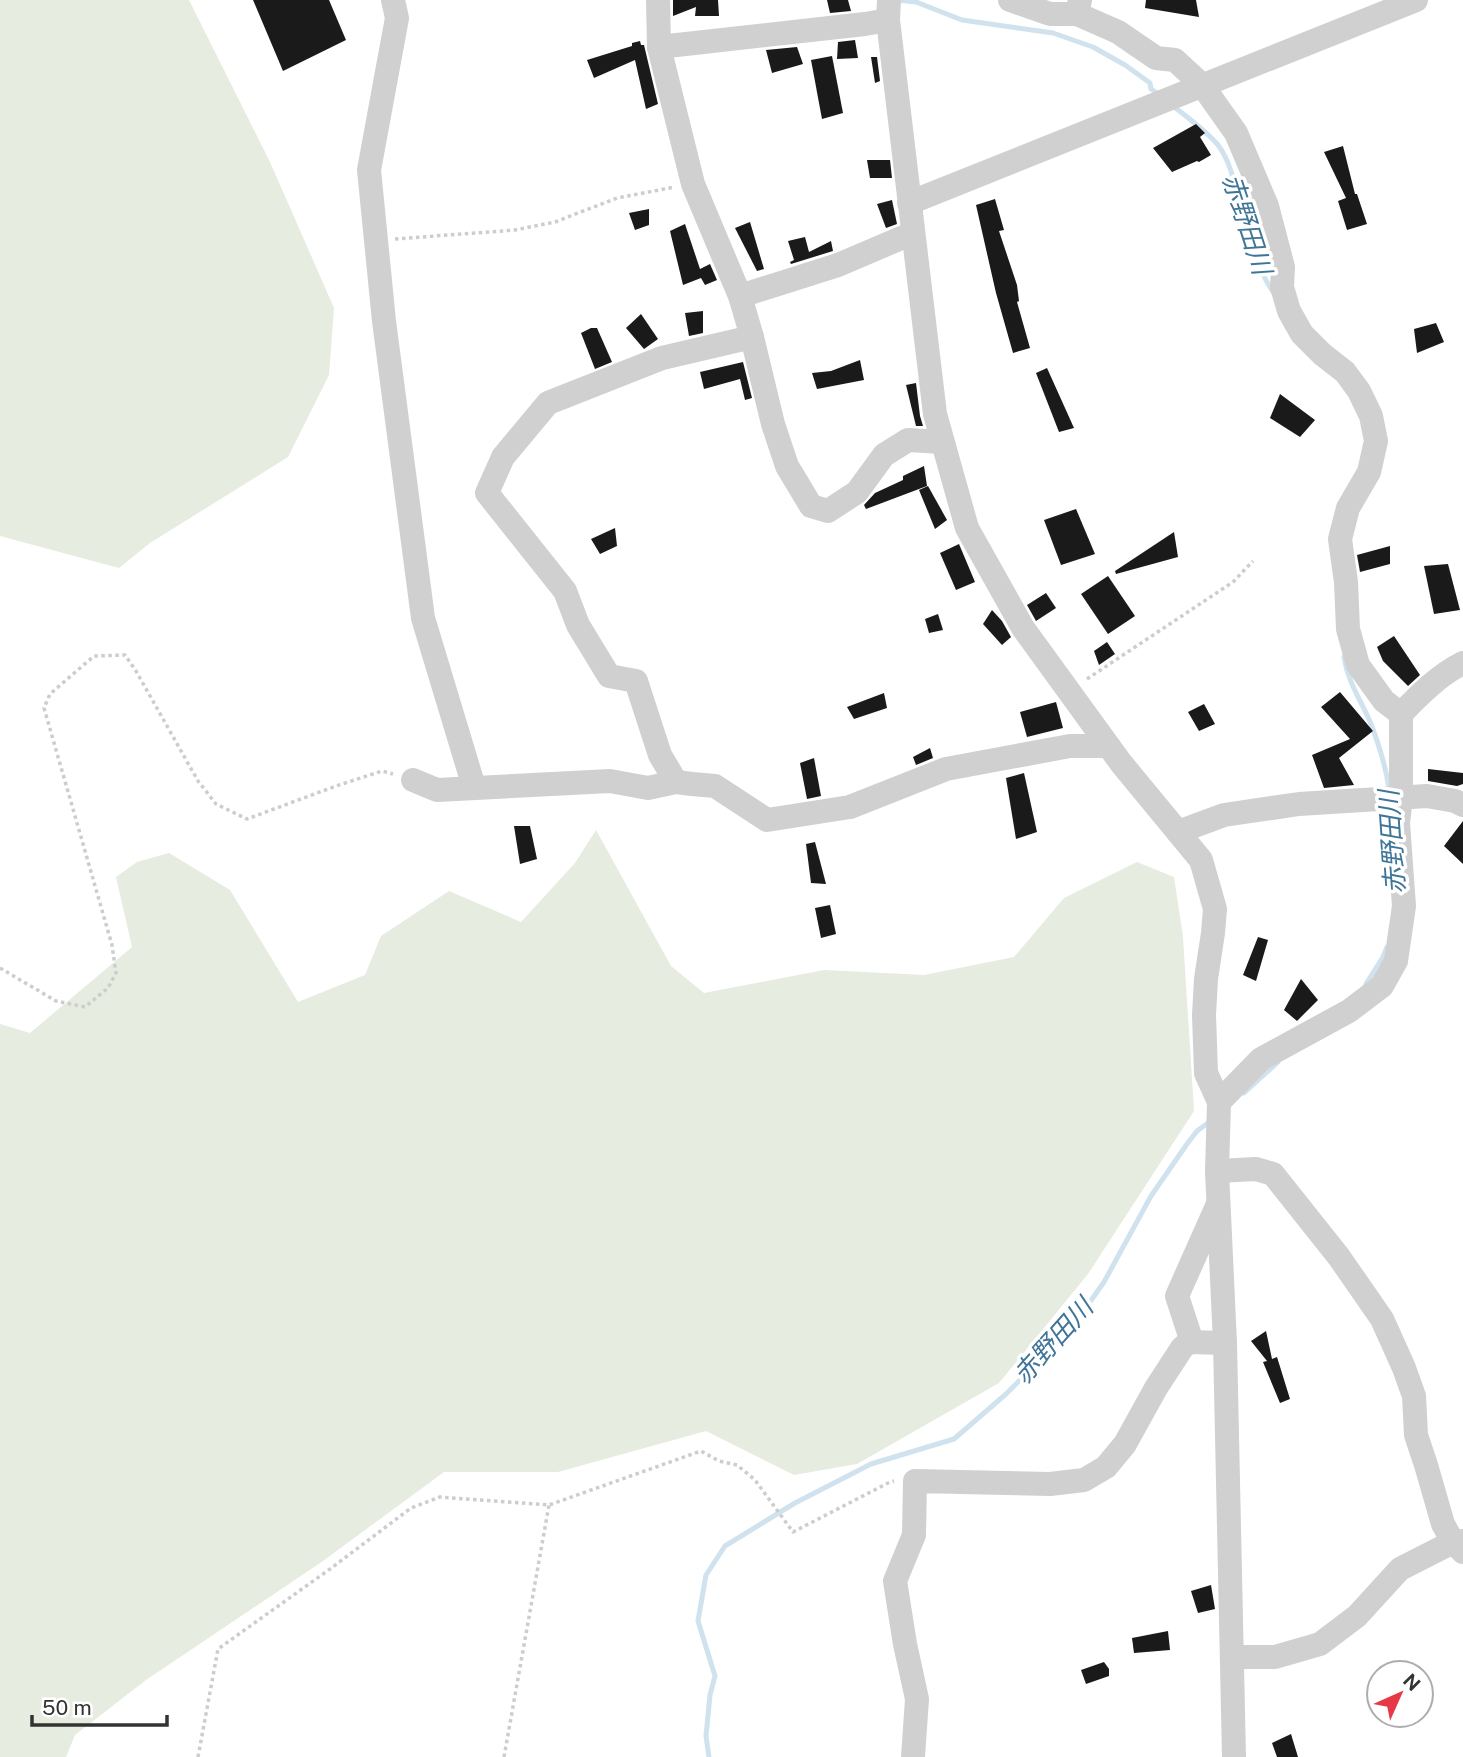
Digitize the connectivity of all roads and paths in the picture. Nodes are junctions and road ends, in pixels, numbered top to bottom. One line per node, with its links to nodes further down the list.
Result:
1 (393, 0): 12 (street)
2 (658, 0): 7 (street)
3 (1010, 0): 5 (street)
4 (1416, 0): 8 (street)
5 (1079, 7): 8 (street)
6 (888, 10): 7 (street); 10 (street)
7 (659, 47): 9 (street)
8 (1198, 86): 10 (street); 19 (street)
9 (693, 184): 12 (path); 13 (street)
10 (909, 203): 11 (street)
11 (913, 233): 13 (street); 15 (street)
12 (376, 240): 23 (street)
13 (740, 296): 14 (street)
14 (752, 337): 15 (street); 22 (street)
15 (942, 442): 18 (street)
16 (1253, 561): 18 (path)
17 (1463, 663): 19 (street)
18 (1068, 692): 20 (street)
19 (1401, 714): 24 (street)
20 (1108, 746): 22 (street); 26 (street)
21 (413, 780): 23 (street); 27 (path)
22 (676, 782): 23 (street)
23 (474, 787)
24 (1401, 797): 25 (street); 26 (street); 28 (street)
25 (1463, 805)
26 (1178, 832): 28 (street)
27 (0, 968)
28 (1219, 1102): 29 (street)
29 (1217, 1171): 30 (street); 35 (street)
30 (1218, 1202): 31 (street); 32 (street)
31 (1192, 1342): 32 (street); 33 (street)
32 (1225, 1343): 36 (street)
33 (915, 1481): 34 (path); 39 (street)
34 (549, 1505): 37 (path); 38 (path)
35 (1460, 1545): 36 (street)
36 (1232, 1657): 40 (street)
37 (198, 1757)
38 (504, 1757)
39 (913, 1757)
40 (1234, 1757)

